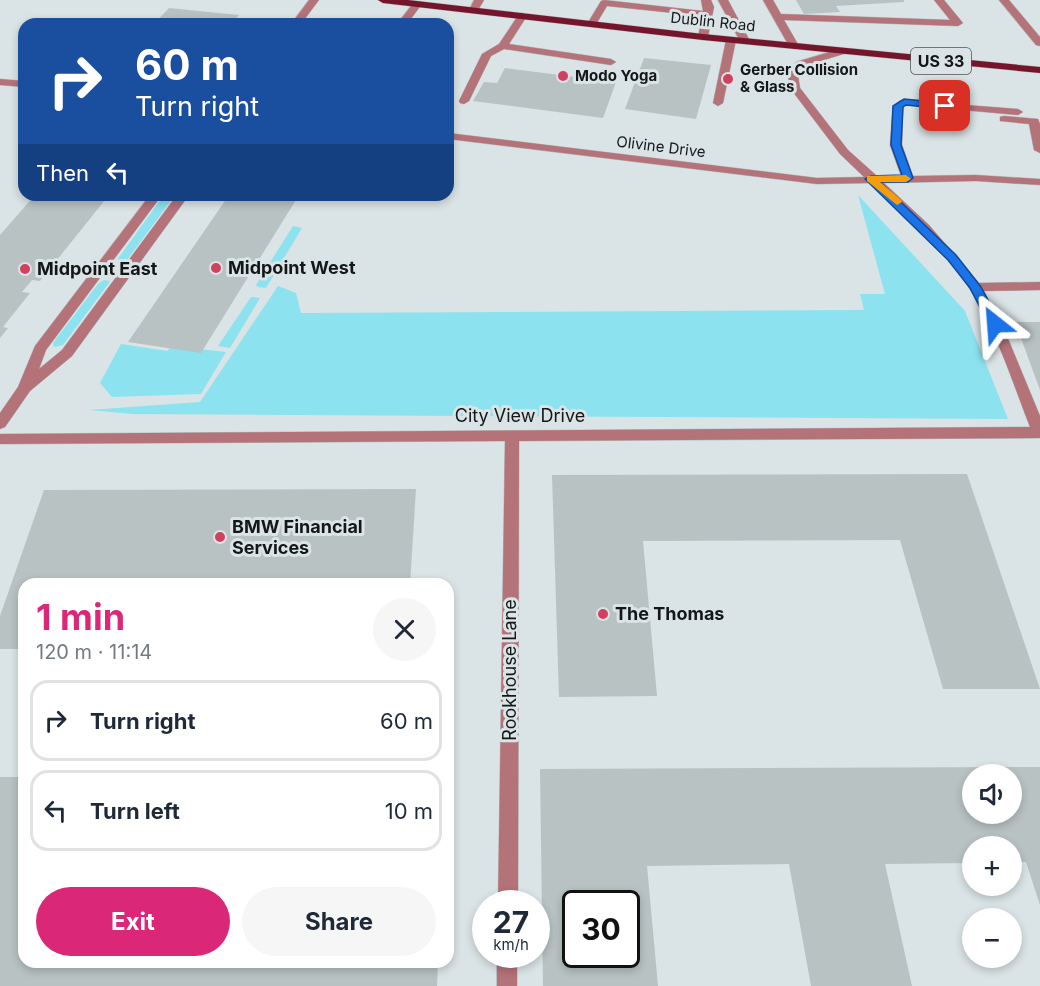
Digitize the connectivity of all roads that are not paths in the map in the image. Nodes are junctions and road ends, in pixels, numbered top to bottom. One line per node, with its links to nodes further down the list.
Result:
1 (314, 0): 14 (street)
2 (382, 0): 9 (main road, Dublin Road / US 33)
3 (479, 0): 10 (street)
4 (706, 0): 11 (street)
5 (723, 0): 19 (street)
6 (768, 0): 13 (street)
7 (939, 0): 13 (street)
8 (1004, 0): 20 (street)
9 (417, 4): 10 (main road, Dublin Road / US 33); 15 (street)
10 (474, 10): 12 (main road, Dublin Road / US 33)
11 (708, 14): 16 (street); 17 (street)
12 (522, 16): 16 (main road, Dublin Road / US 33); 21 (street)
13 (778, 17): 22 (street)
14 (300, 18)
15 (406, 18)
16 (592, 24): 17 (main road, Dublin Road / US 33)
17 (703, 37): 18 (main road, Dublin Road / US 33)
18 (731, 40): 19 (main road, Dublin Road / US 33); 29 (street)
19 (745, 41): 22 (main road, Dublin Road / US 33)
20 (1039, 41)
21 (503, 46): 24 (street); 28 (street)
22 (794, 46): 23 (main road, Dublin Road / US 33)
23 (843, 51): 25 (main road, Dublin Road / US 33); 35 (street)
24 (611, 62)
25 (1040, 70)
26 (0, 82): 27 (street)
27 (18, 84)
28 (464, 101)
29 (718, 103)
30 (897, 108): 31 (street); 33 (street); 34 (street)
31 (1040, 115)
32 (454, 137): 35 (street, Olivine Drive)
33 (1040, 150)
34 (908, 178): 35 (street, Olivine Drive); 36 (street, Olivine Drive)
35 (871, 179): 42 (street)
36 (1040, 182)
37 (151, 201): 39 (street)
38 (179, 201): 40 (street)
39 (99, 269): 40 (street); 43 (street)
40 (125, 274): 43 (street)
41 (1040, 286): 42 (street)
42 (975, 287): 45 (street)
43 (25, 388): 44 (street)
44 (0, 424)
45 (1040, 432): 46 (street, City View Drive)
46 (512, 436): 47 (street, City View Drive); 48 (street, Rookhouse Lane)
47 (0, 439)
48 (508, 890)
49 (507, 968): 50 (street)
50 (507, 986)

